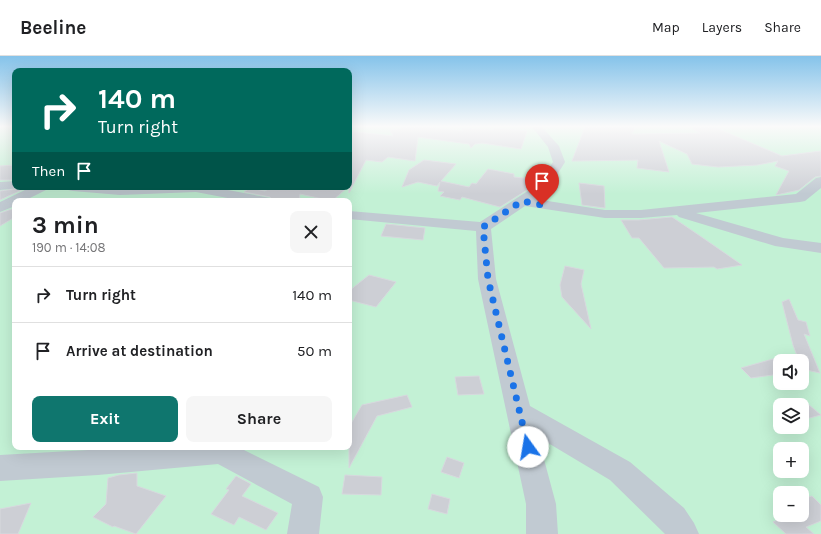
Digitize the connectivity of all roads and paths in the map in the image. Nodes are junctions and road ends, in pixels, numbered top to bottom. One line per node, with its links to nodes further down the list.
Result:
1 (554, 149): 11 (street)
2 (821, 181): 14 (street)
3 (12, 185): 4 (street)
4 (0, 186)
5 (35, 190): 9 (street)
6 (108, 190): 7 (street)
7 (145, 190)
8 (207, 190): 10 (street)
9 (20, 198)
10 (249, 198)
11 (522, 201): 14 (street); 16 (street)
12 (12, 202): 13 (street)
13 (0, 208)
14 (673, 210): 17 (street)
15 (352, 215): 16 (street)
16 (483, 227): 18 (street)
17 (821, 248)
18 (520, 413): 21 (street); 22 (street)
19 (0, 468): 20 (street)
20 (303, 534)
21 (542, 534)
22 (683, 534)

